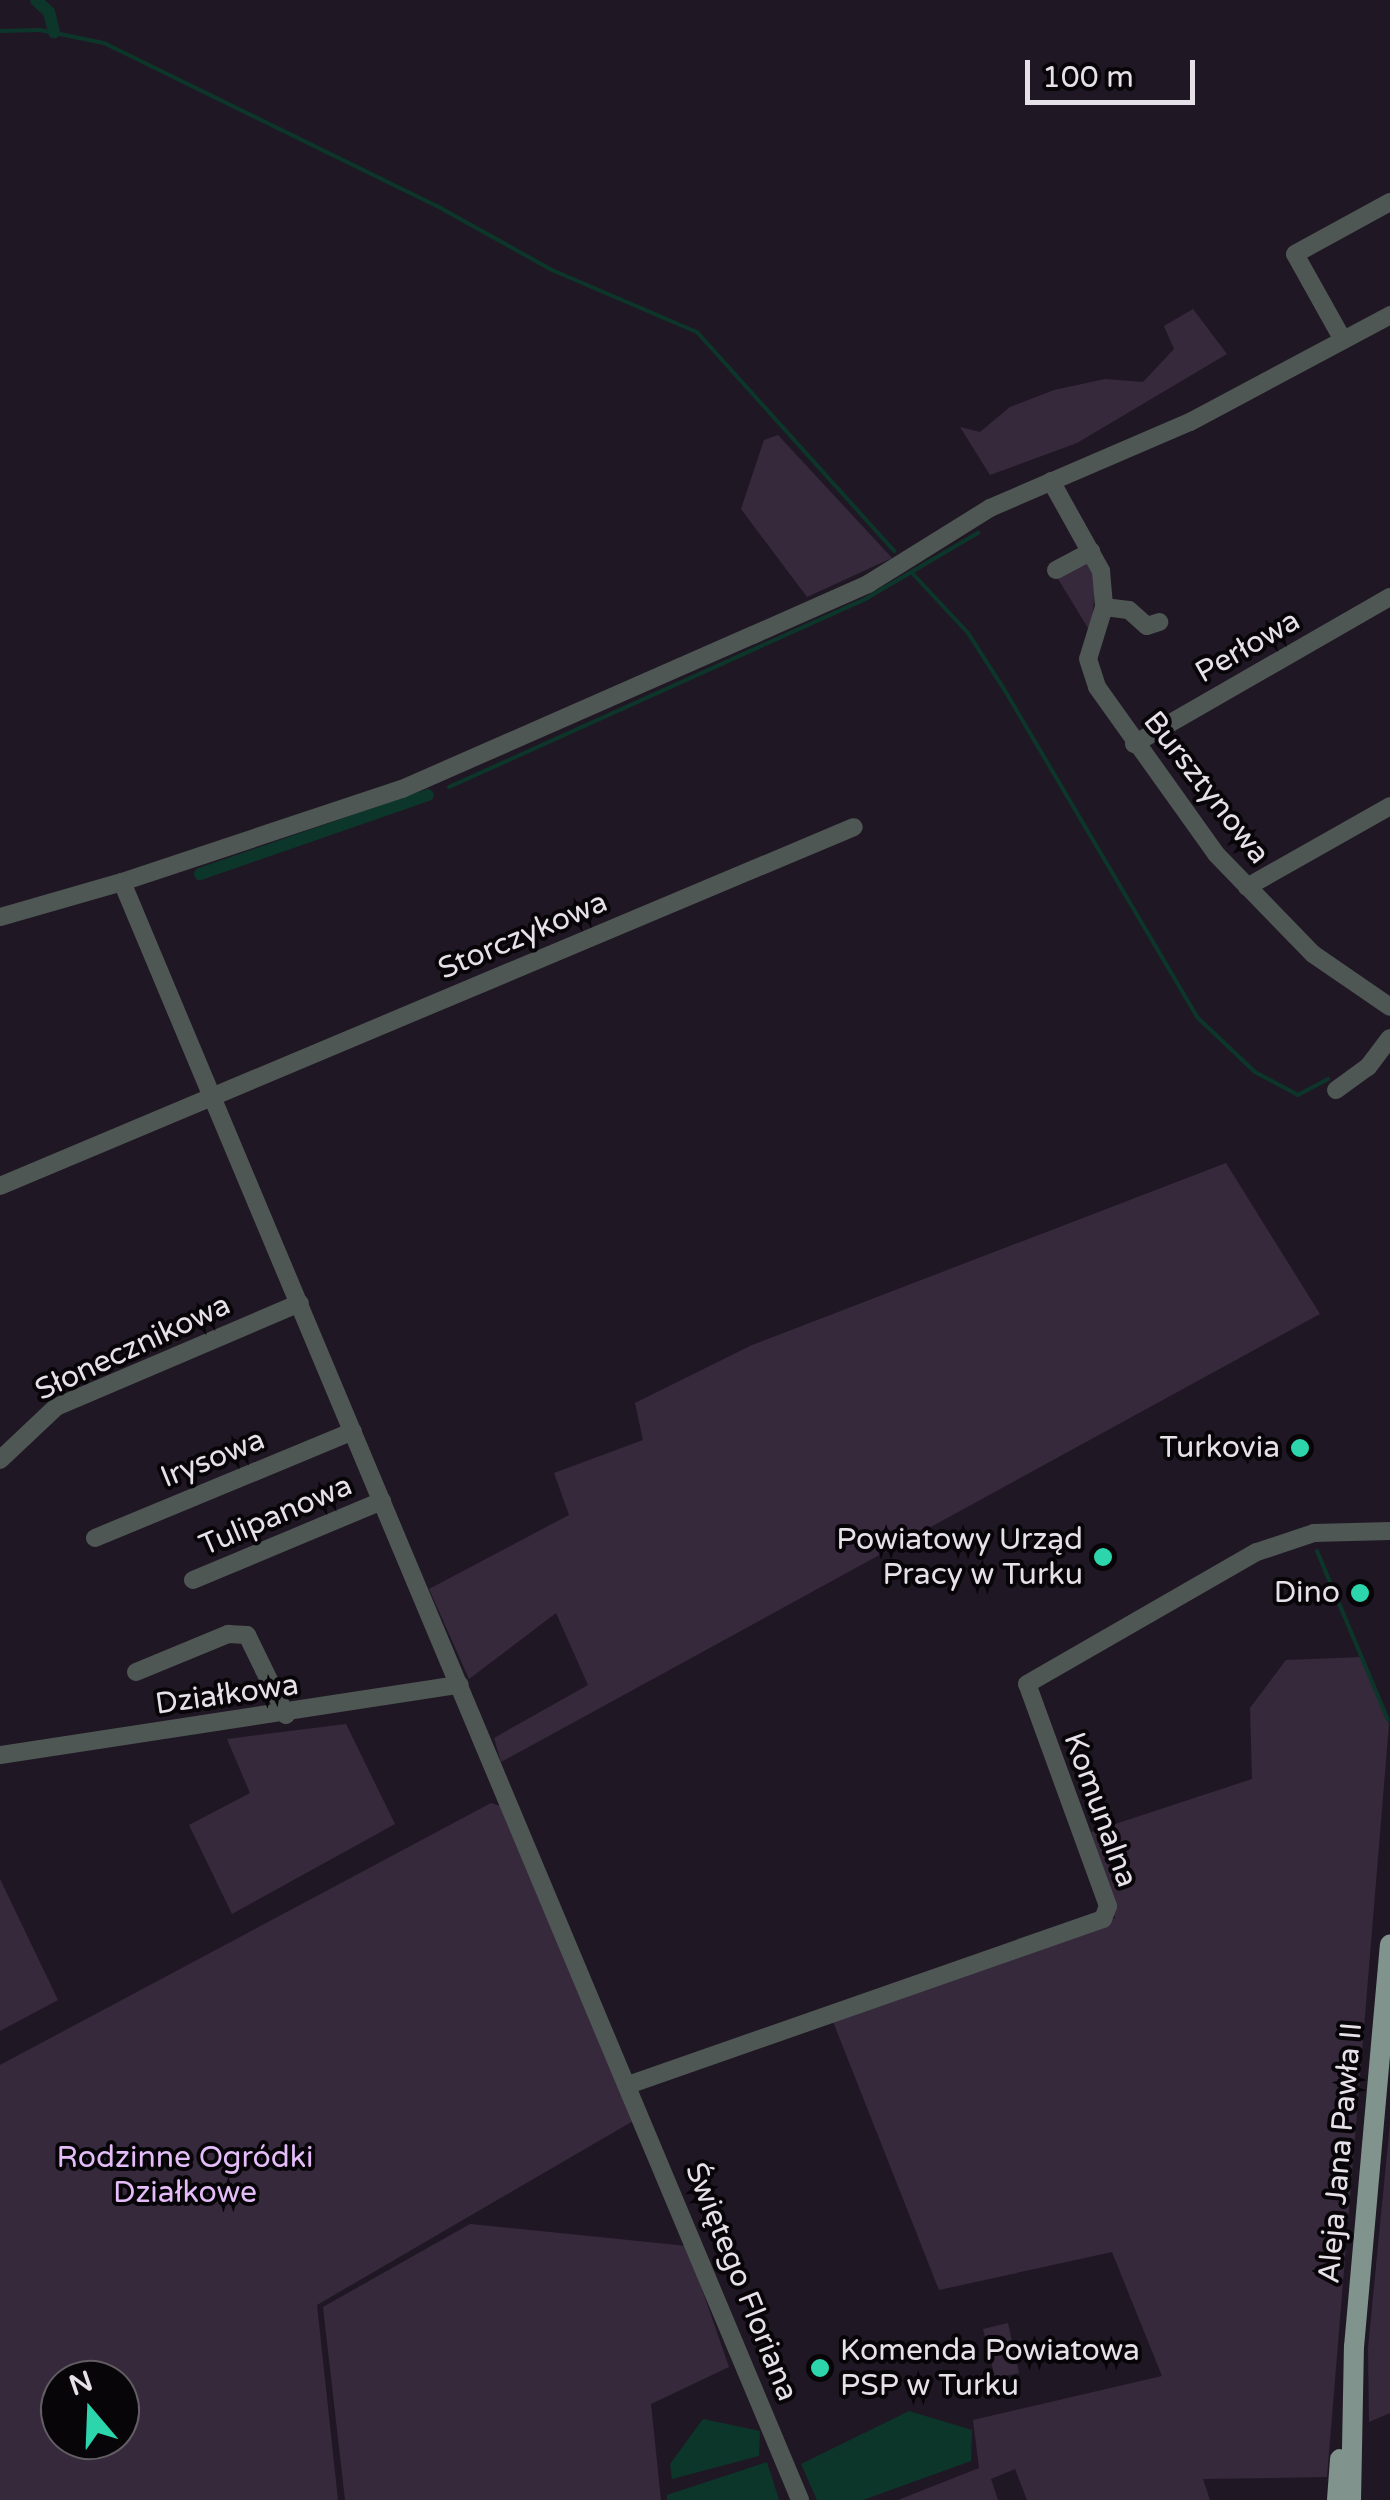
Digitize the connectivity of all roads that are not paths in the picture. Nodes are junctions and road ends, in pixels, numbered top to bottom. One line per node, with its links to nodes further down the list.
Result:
1 (1390, 202): 3 (street)
2 (1390, 315): 3 (street)
3 (1343, 340): 4 (street)
4 (1052, 481): 5 (street, Bursztynowa); 13 (street)
5 (1091, 551): 6 (street); 8 (street, Bursztynowa)
6 (1056, 570)
7 (1390, 598): 10 (street, Perłowa)
8 (1104, 607): 9 (street); 10 (street, Bursztynowa)
9 (1160, 622)
10 (1134, 744): 14 (street, Bursztynowa)
11 (1390, 806): 14 (street)
12 (854, 827): 19 (street, Storczykowa)
13 (122, 882): 15 (street); 19 (street)
14 (1247, 887): 16 (street, Bursztynowa)
15 (0, 916)
16 (1390, 1007)
17 (1390, 1038): 18 (street)
18 (1336, 1090)
19 (214, 1095): 20 (street, Storczykowa); 21 (street)
20 (0, 1186)
21 (300, 1303): 22 (street); 23 (street, Słonecznikowa)
22 (353, 1432): 24 (street); 26 (street, Irysowa)
23 (0, 1460)
24 (382, 1502): 27 (street, Tulipanowa); 29 (street)
25 (1390, 1531): 33 (street, Komunalna)
26 (95, 1538)
27 (192, 1580)
28 (136, 1672): 30 (street)
29 (463, 1692): 30 (street, Działkowa); 33 (street)
30 (286, 1715): 31 (street, Działkowa)
31 (0, 1755)
32 (1390, 1945): 34 (main road, Aleja Jana Pawła II)
33 (631, 2084): 35 (street, Świętego Floriana)
34 (1353, 2368): 36 (main road, Aleja Jana Pawła II); 37 (main road, Aleja Jana Pawła II)
35 (800, 2500)
36 (1336, 2500)
37 (1352, 2500)

